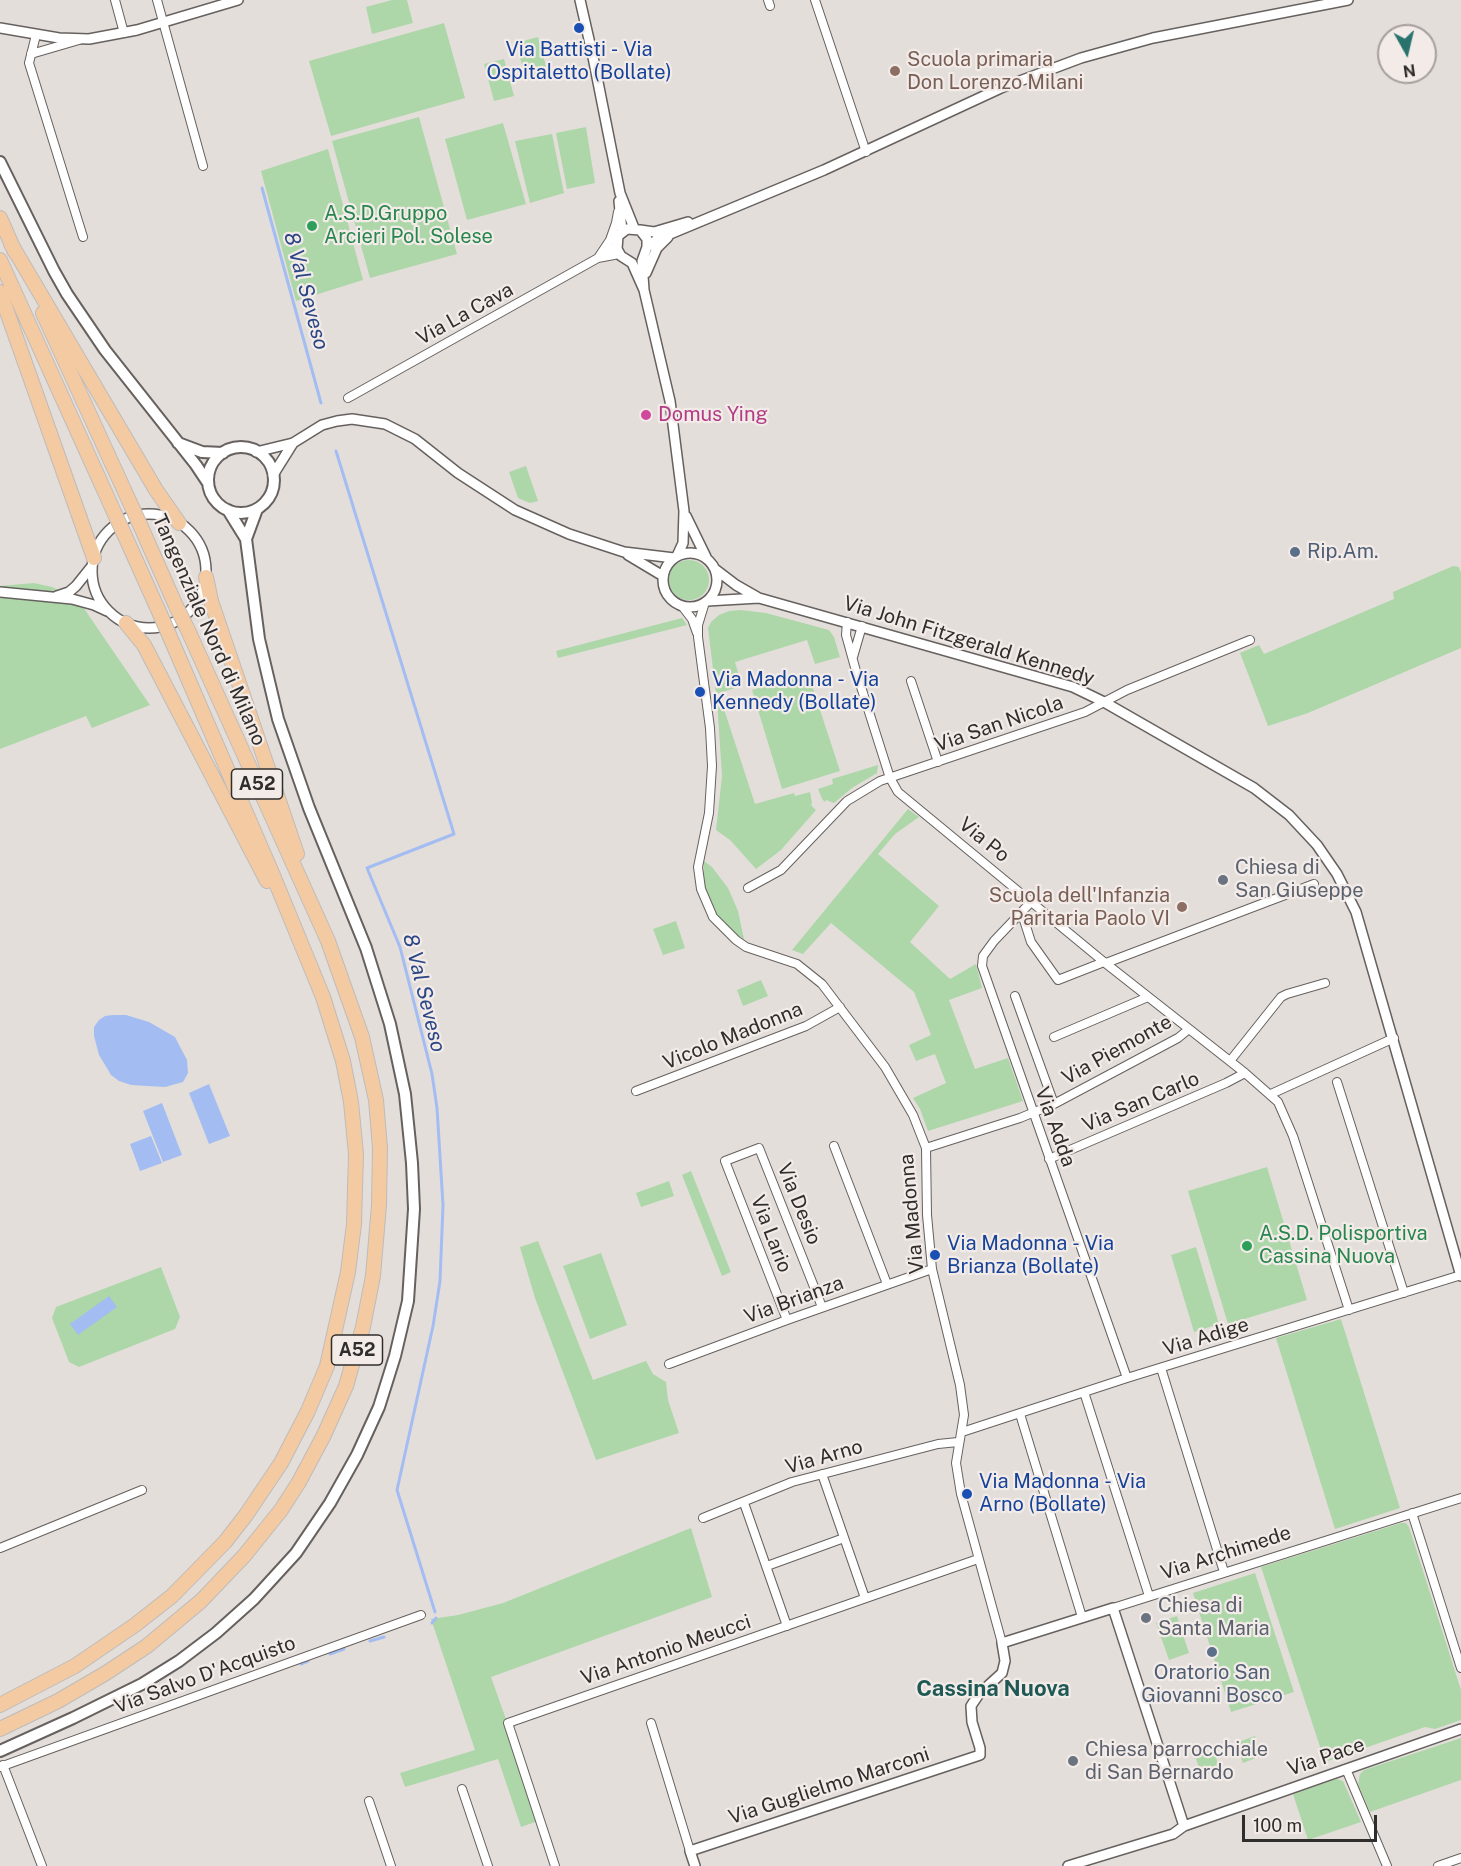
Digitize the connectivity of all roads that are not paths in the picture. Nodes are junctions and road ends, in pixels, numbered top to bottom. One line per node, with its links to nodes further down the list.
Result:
1 (115, 0): 9 (street)
2 (157, 0): 7 (street)
3 (238, 0): 7 (street)
4 (580, 0): 16 (street)
5 (815, 0): 13 (street)
6 (1348, 0): 13 (street)
7 (164, 23): 9 (street); 15 (street)
8 (0, 28): 10 (street)
9 (124, 33): 11 (street)
10 (36, 35): 11 (street); 12 (street)
11 (82, 39): 12 (street)
12 (31, 54): 22 (street)
13 (866, 152): 17 (street)
14 (0, 162): 31 (main road)
15 (203, 166)
16 (620, 197): 19 (street); 20 (street); 26 (street)
17 (708, 217): 19 (street); 21 (street)
18 (0, 218): 23 (highway, Tangenziale Nord di Milano / A52)
19 (637, 229): 20 (street); 24 (street)
20 (622, 231): 25 (street)
21 (674, 232): 24 (street); 28 (street)
22 (83, 237)
23 (11, 244): 40 (highway); 69 (highway, Tangenziale Nord di Milano / A52, bridge)
24 (645, 251): 25 (street); 28 (street)
25 (621, 253): 26 (street, Via La Cava); 28 (street)
26 (598, 258): 30 (street, Via La Cava)
27 (0, 260): 70 (highway, Tangenziale Nord di Milano / A52, bridge)
28 (644, 285): 39 (street)
29 (0, 292): 45 (highway)
30 (348, 398)
31 (178, 442): 34 (main road); 36 (main road)
32 (293, 443): 33 (street); 35 (street); 42 (street)
33 (256, 452): 34 (main road); 35 (main road)
34 (223, 453): 36 (main road)
35 (273, 475): 37 (main road)
36 (208, 483): 38 (main road)
37 (257, 508): 38 (main road); 41 (main road)
38 (228, 510): 41 (main road)
39 (684, 511): 43 (street); 44 (street)
40 (179, 523): 45 (street); 48 (street)
41 (246, 539): 127 (main road)
42 (624, 552): 43 (street); 47 (street)
43 (676, 557): 44 (street); 47 (street)
44 (707, 558): 46 (street)
45 (93, 562): 50 (street); 54 (street)
46 (715, 569): 51 (street, Via John Fitzgerald Kennedy); 52 (street)
47 (663, 576): 53 (street)
48 (206, 577): 56 (street); 69 (highway)
49 (0, 592): 50 (street)
50 (54, 597): 54 (street)
51 (759, 598): 52 (street, Via John Fitzgerald Kennedy); 55 (street, Via John Fitzgerald Kennedy)
52 (706, 601): 53 (street); 58 (street, Via Madonna)
53 (682, 606): 58 (street, Via Madonna)
54 (111, 614): 56 (street)
55 (847, 622): 57 (street, Via John Fitzgerald Kennedy); 60 (street, Via Po)
56 (126, 623): 70 (highway)
57 (862, 626): 60 (street); 62 (street, Via John Fitzgerald Kennedy)
58 (698, 638): 75 (street, Via Madonna)
59 (1250, 640): 62 (street, Via San Nicola)
60 (853, 659): 64 (street, Via Po)
61 (911, 681): 63 (street)
62 (1104, 702): 63 (street, Via San Nicola); 78 (street, Via John Fitzgerald Kennedy)
63 (938, 762): 64 (street, Via San Nicola)
64 (890, 778): 66 (street, Via San Nicola); 67 (street, Via Po)
65 (1314, 885): 71 (street)
66 (748, 888)
67 (1032, 901): 68 (street, Via Adda); 71 (street, Via Po)
68 (1019, 915): 71 (street); 85 (street, Via Adda)
69 (328, 940): 125 (highway, Tangenziale Nord di Milano / A52)
70 (305, 952): 123 (highway, Tangenziale Nord di Milano / A52)
71 (1105, 962): 74 (street, Via Po)
72 (1325, 983): 79 (street)
73 (1016, 996): 84 (street)
74 (1148, 997): 76 (street, Via Po); 77 (street)
75 (840, 1007): 82 (street, Vicolo Madonna); 87 (street, Via Madonna)
76 (1189, 1029): 79 (street, Via Po); 84 (street, Via Piemonte)
77 (1054, 1037)
78 (1394, 1038): 83 (street); 91 (street, Via John Fitzgerald Kennedy)
79 (1230, 1061): 80 (street, Via Po)
80 (1245, 1072): 83 (street, Via Po); 88 (street, Via San Carlo)
81 (1337, 1082): 93 (street)
82 (636, 1091)
83 (1271, 1094): 95 (street, Via Po)
84 (1054, 1104): 85 (street, Via Piemonte)
85 (1032, 1113): 87 (street, Via Piemonte); 88 (street, Via Adda)
86 (834, 1146): 92 (street)
87 (926, 1148): 90 (street, Via Madonna)
88 (1049, 1159): 99 (street, Via Adda)
89 (725, 1161): 94 (street, Via Desio); 96 (street, Via Lario)
90 (932, 1269): 92 (street, Via Brianza); 102 (street, Via Madonna)
91 (1461, 1276): 93 (street, Via Adige)
92 (887, 1284): 94 (street, Via Brianza)
93 (1404, 1293): 95 (street, Via Adige)
94 (822, 1307): 96 (street, Via Brianza)
95 (1349, 1310): 98 (street, Via Adige)
96 (786, 1320): 97 (street, Via Brianza)
97 (669, 1364)
98 (1161, 1368): 99 (street, Via Adige); 114 (street)
99 (1127, 1378): 100 (street, Via Adige)
100 (1084, 1392): 101 (street, Via Adige); 115 (street)
101 (1020, 1414): 102 (street, Via Adige); 119 (street)
102 (962, 1432): 103 (street, Via Madonna)
103 (958, 1442): 104 (street, Via Arno); 112 (street, Via Madonna)
104 (822, 1474): 107 (street, Via Arno); 110 (street)
105 (142, 1490): 111 (street)
106 (1461, 1498): 108 (street, Via Archimede)
107 (744, 1503): 109 (street, Via Arno); 113 (street)
108 (1412, 1513): 114 (street, Via Archimede); 122 (street)
109 (703, 1518)
110 (844, 1538): 113 (street); 116 (street)
111 (0, 1548)
112 (978, 1559): 116 (street, Via Antonio Meucci); 121 (street, Via Madonna)
113 (767, 1566): 120 (street)
114 (1224, 1572): 115 (street, Via Archimede)
115 (1149, 1596): 117 (street, Via Archimede)
116 (865, 1598): 120 (street, Via Antonio Meucci)
117 (1113, 1608): 119 (street, Via Archimede); 133 (street)
118 (421, 1615): 129 (street, Via Salvo D'Acquisto)
119 (1082, 1617): 121 (street, Via Archimede)
120 (787, 1626): 139 (street, Via Antonio Meucci)
121 (1002, 1643): 128 (street, Via Madonna)
122 (1461, 1668)
123 (0, 1705)
124 (651, 1723): 134 (street)
125 (0, 1729)
126 (1461, 1729): 130 (street, Via Pace)
127 (0, 1751)
128 (980, 1755): 134 (street, Via Guglielmo Marconi)
129 (2, 1766): 136 (street)
130 (1346, 1769): 133 (street, Via Pace); 142 (street)
131 (462, 1789): 138 (street)
132 (369, 1801): 137 (street)
133 (1184, 1826): 141 (street, Via Pace)
134 (690, 1851): 140 (street)
135 (1461, 1858): 143 (street)
136 (42, 1866)
137 (392, 1866)
138 (488, 1866)
139 (555, 1866)
140 (694, 1866)
141 (1068, 1866)
142 (1387, 1866)
143 (1438, 1866)

